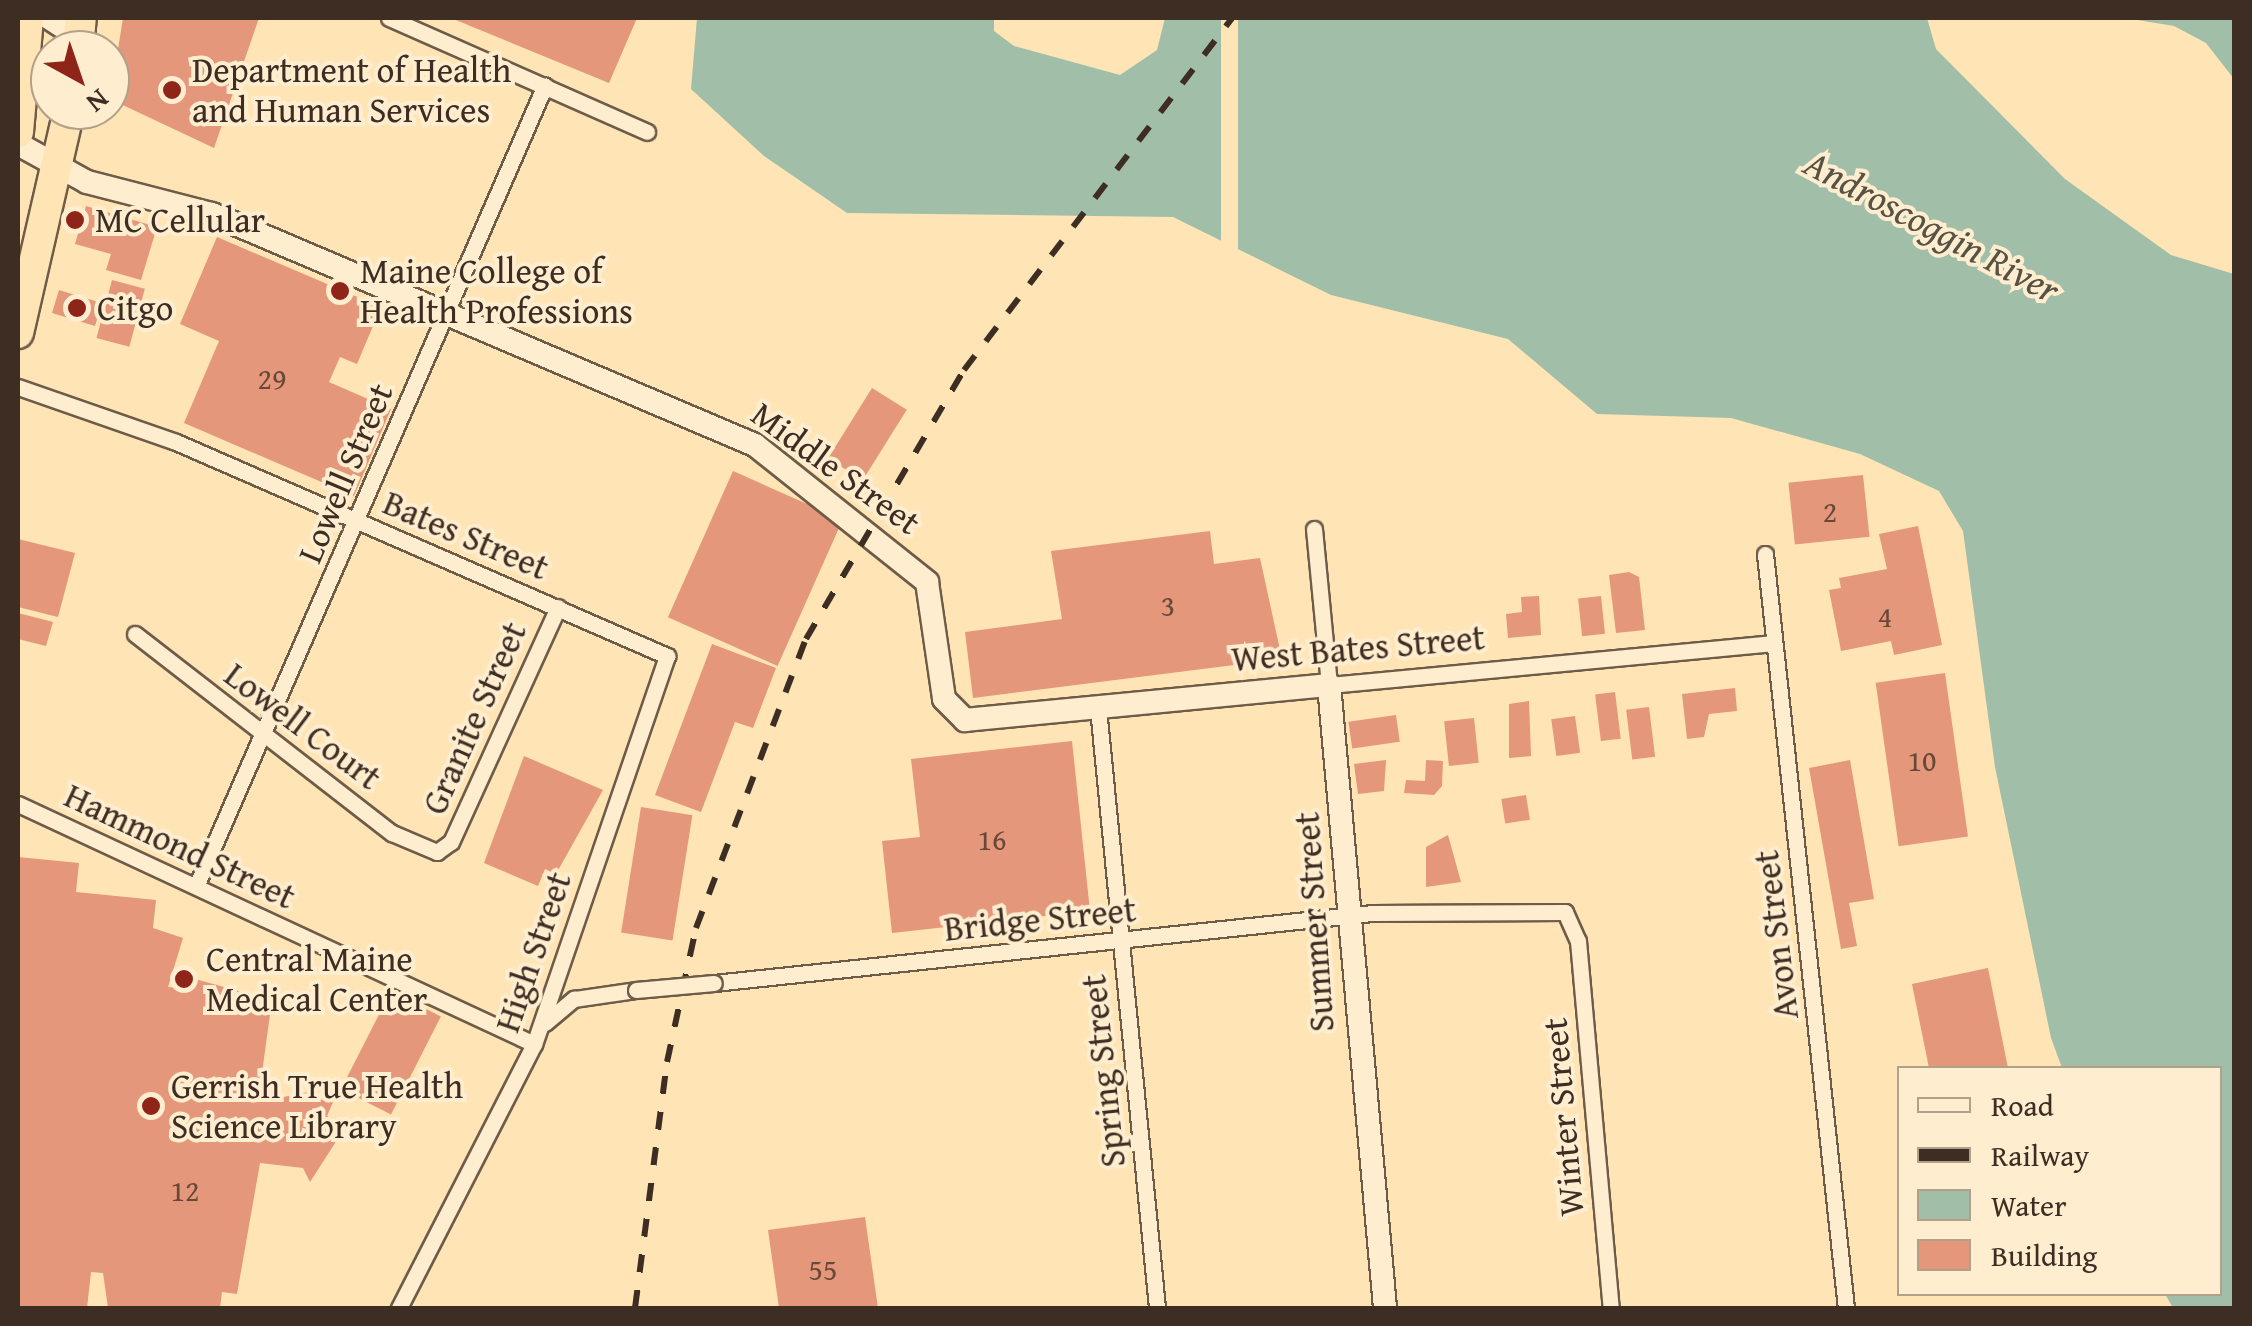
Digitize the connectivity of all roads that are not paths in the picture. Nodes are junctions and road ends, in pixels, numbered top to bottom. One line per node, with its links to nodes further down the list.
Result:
1 (28, 18): 7 (highway)
2 (48, 18): 4 (street)
3 (388, 18): 5 (street)
4 (71, 30)
5 (545, 85): 8 (street); 11 (street, Lowell Street)
6 (65, 130): 10 (highway)
7 (18, 132)
8 (648, 132)
9 (18, 144): 10 (street, Middle Street)
10 (57, 171): 11 (street, Middle Street); 12 (highway)
11 (446, 312): 14 (street, Lowell Street); 23 (street, Middle Street)
12 (18, 333)
13 (18, 387): 14 (street, Bates Street)
14 (358, 522): 17 (street, Bates Street); 24 (street, Lowell Street)
15 (1314, 530): 21 (street, Summer Street)
16 (1765, 554): 19 (street, Avon Street)
17 (558, 607): 20 (street, Bates Street); 26 (street, Granite Street)
18 (135, 634): 24 (street, Lowell Court)
19 (1772, 643): 21 (street, West Bates Street); 36 (street, Avon Street)
20 (667, 656): 31 (street, High Street)
21 (1329, 685): 22 (street, West Bates Street); 28 (street, Summer Street)
22 (1098, 708): 23 (street, West Bates Street); 30 (street, Spring Street)
23 (953, 713)
24 (264, 737): 26 (street, Lowell Court); 27 (street, Lowell Street)
25 (18, 804): 27 (street, Hammond Street)
26 (441, 851)
27 (197, 884): 31 (street, Hammond Street)
28 (1347, 916): 29 (street, Bridge Street); 30 (street, Bridge Street); 34 (street, Summer Street)
29 (1570, 921): 35 (street, Winter Street)
30 (1120, 940): 31 (street, Bridge Street, bridge); 33 (street, Spring Street)
31 (534, 1044): 32 (street, High Street)
32 (400, 1308)
33 (1157, 1308)
34 (1385, 1308)
35 (1611, 1308)
36 (1846, 1308)

